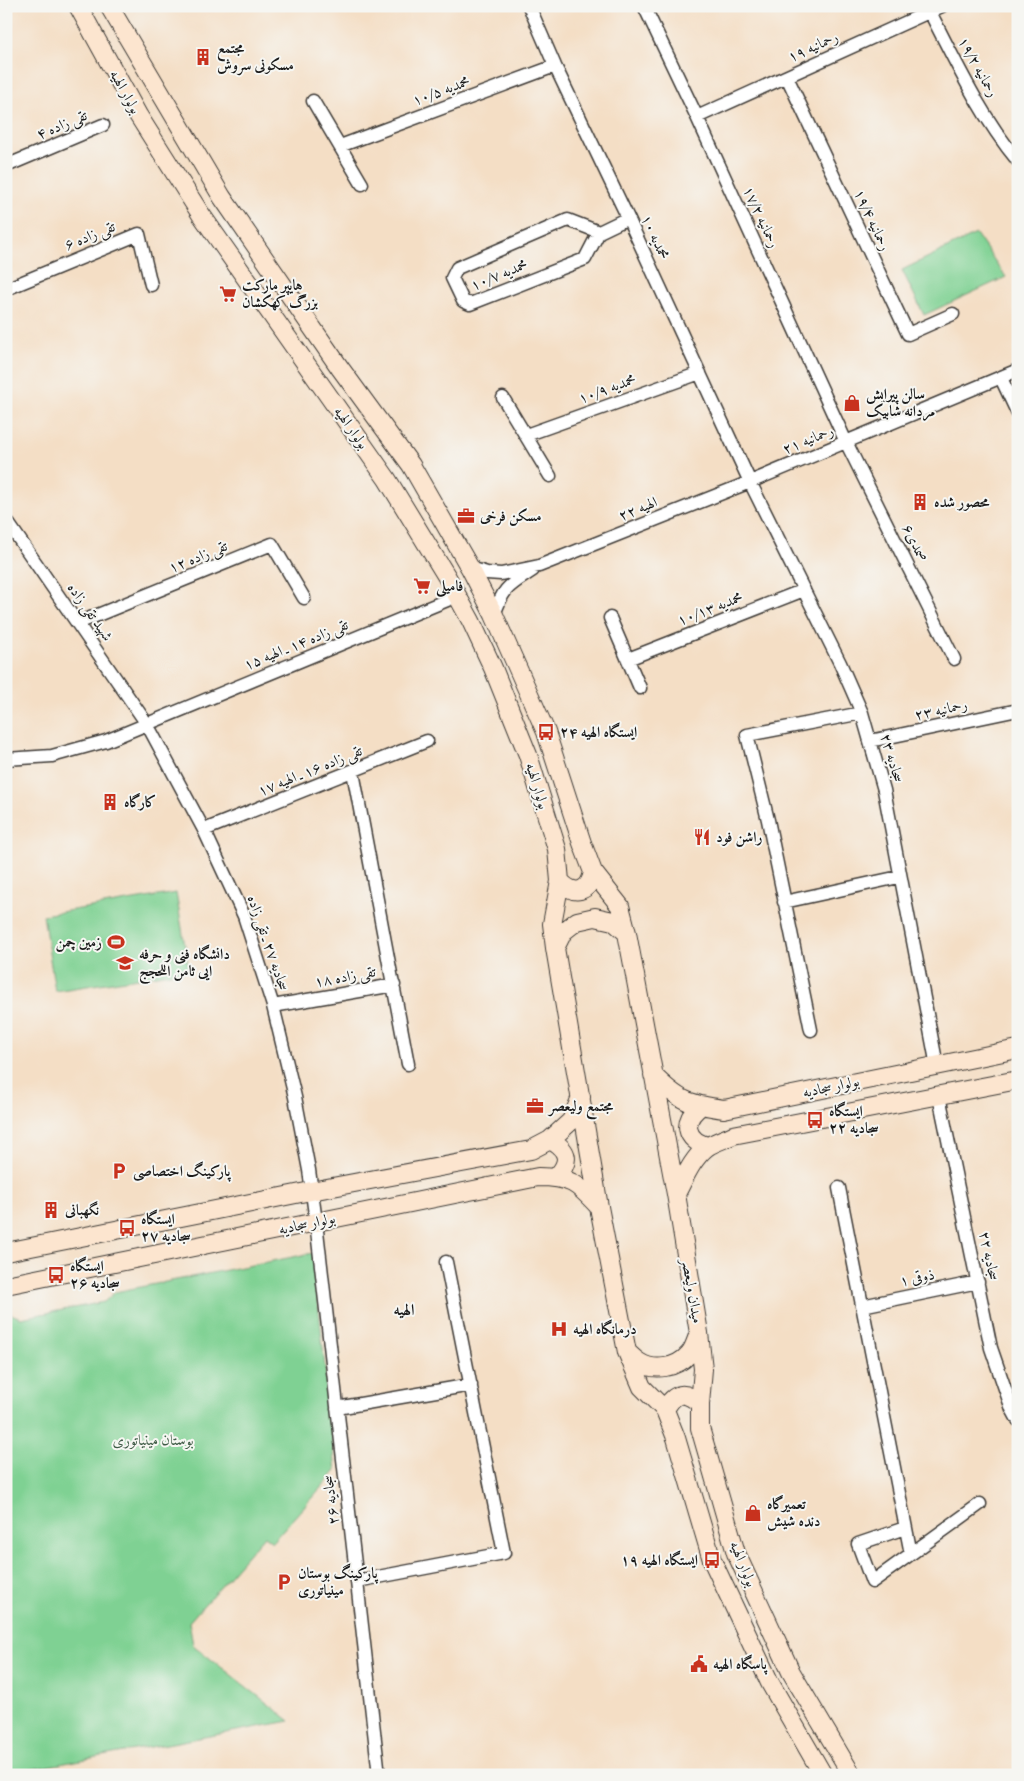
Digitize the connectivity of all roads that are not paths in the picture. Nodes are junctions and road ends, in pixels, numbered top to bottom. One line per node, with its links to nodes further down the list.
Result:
1 (78, 6): 33 (main road, بولوار الهیه)
2 (109, 6): 31 (main road, بولوار الهیه)
3 (529, 6): 6 (street, محمدیه ۱۰)
4 (644, 6): 9 (street, رحمانیه ۱۷/۲)
5 (936, 9): 7 (street, رحمانیه ۱۹); 12 (street, رحمانیه ۱۹/۲)
6 (554, 66): 11 (street, محمدیه ۱۰/۵); 15 (street, محمدیه ۱۰)
7 (786, 77): 9 (street, رحمانیه ۱۹); 19 (street, رحمانیه ۱۹/۴)
8 (313, 101): 11 (street)
9 (697, 117): 26 (street, رحمانیه ۱۷/۲)
10 (103, 126): 13 (street, تقی زاده ۴)
11 (340, 146): 14 (street)
12 (1018, 161)
13 (6, 166)
14 (362, 184)
15 (628, 218): 16 (street); 21 (street, محمدیه ۱۰)
16 (599, 232): 16 (street, محمدیه ۱۰/۷)
17 (151, 284): 18 (street, تقی زاده ۶)
18 (6, 289)
19 (953, 314)
20 (1018, 370): 22 (street, رحمانیه ۲۱)
21 (700, 373): 25 (street, محمدیه ۱۰/۹); 28 (street, محمدیه ۱۰)
22 (1001, 378): 24 (street); 26 (street, رحمانیه ۲۱)
23 (503, 398): 25 (street)
24 (1018, 414)
25 (526, 436): 27 (street)
26 (846, 442): 28 (street, رحمانیه ۲۱); 39 (street, صمدی۶)
27 (550, 476)
28 (750, 482): 30 (street, الهیه ۲۲); 32 (street, سجادیه ۲۳)
29 (6, 520): 37 (street, شهید تقی زاده)
30 (539, 566): 31 (street); 35 (street)
31 (470, 568): 35 (main road, بولوار الهیه)
32 (804, 590): 38 (street, محمدیه ۱۰/۱۳); 42 (street, سجادیه ۲۳)
33 (457, 596): 43 (street, تقی زاده ۱۴ ـ الهیه ۱۵); 51 (main road, بولوار الهیه)
34 (304, 598): 37 (street, تقی زاده ۱۲)
35 (494, 614): 49 (main road, بولوار الهیه)
36 (610, 618): 38 (street)
37 (78, 623): 43 (street, شهید تقی زاده)
38 (628, 659): 40 (street)
39 (954, 659)
40 (640, 688)
41 (1018, 710): 45 (street, رحمانیه ۲۳)
42 (862, 713): 45 (street, سجادیه ۲۳); 52 (street)
43 (147, 724): 46 (street, تقی زاده ۱۴ ـ الهیه ۱۵); 48 (street, سجادیه ۲۷ ـ تقی زاده)
44 (427, 741): 47 (street, تقی زاده ۱۶ ـ الهیه ۱۷)
45 (870, 741): 50 (street, سجادیه ۲۳)
46 (6, 760)
47 (353, 772): 48 (street, تقی زاده ۱۶ ـ الهیه ۱۷); 55 (street)
48 (204, 830): 56 (street, سجادیه ۲۷ ـ تقی زاده)
49 (593, 872): 51 (main road); 53 (main road, میدان ولیعصر)
50 (899, 877): 52 (street); 60 (street, سجادیه ۲۳)
51 (560, 881): 54 (main road)
52 (784, 902): 57 (street)
53 (627, 933): 54 (main road); 61 (main road, میدان ولیعصر)
54 (555, 948): 64 (main road)
55 (394, 985): 56 (street, تقی زاده ۱۸); 59 (street)
56 (273, 1006): 70 (street, سجادیه ۲۷ ـ تقی زاده)
57 (811, 1030)
58 (1018, 1049): 60 (main road, بولوار سجادیه)
59 (408, 1064)
60 (937, 1066): 65 (main road, بولوار سجادیه)
61 (653, 1075): 65 (main road, بولوار سجادیه); 71 (main road, میدان ولیعصر)
62 (1018, 1080): 63 (main road, بولوار سجادیه)
63 (939, 1096): 67 (main road, بولوار سجادیه); 76 (street, سجادیه ۲۲)
64 (581, 1097): 66 (main road, بولوار سجادیه); 72 (main road)
65 (701, 1106): 67 (main road)
66 (550, 1140): 68 (main road); 70 (main road, بولوار سجادیه)
67 (708, 1146): 71 (main road, بولوار سجادیه)
68 (556, 1177): 72 (main road, بولوار سجادیه); 73 (main road, بولوار سجادیه)
69 (840, 1188): 78 (street)
70 (311, 1191): 73 (street, سجادیه ۲۷ ـ تقی زاده); 74 (main road, بولوار سجادیه)
71 (676, 1194): 79 (main road, میدان ولیعصر)
72 (599, 1207): 80 (main road)
73 (316, 1222): 77 (main road, بولوار سجادیه); 83 (street, سجادیه ۲۶)
74 (6, 1252)
75 (446, 1262): 81 (street)
76 (978, 1282): 78 (street, ذوقی ۱); 85 (street, سجادیه ۲۲)
77 (6, 1285)
78 (862, 1306): 87 (street)
79 (700, 1333): 80 (main road, میدان ولیعصر); 82 (main road, بولوار الهیه)
80 (627, 1352): 84 (main road, بولوار الهیه)
81 (471, 1385): 83 (street); 89 (street)
82 (700, 1404): 84 (main road); 92 (main road, بولوار الهیه)
83 (337, 1408): 89 (street, سجادیه ۲۶)
84 (665, 1410): 91 (main road, بولوار الهیه)
85 (1018, 1420)
86 (980, 1504): 88 (street)
87 (905, 1528): 88 (street); 88 (street)
88 (911, 1554)
89 (357, 1581): 90 (street, سجادیه ۲۶)
90 (379, 1775)
91 (824, 1775)
92 (852, 1775)

